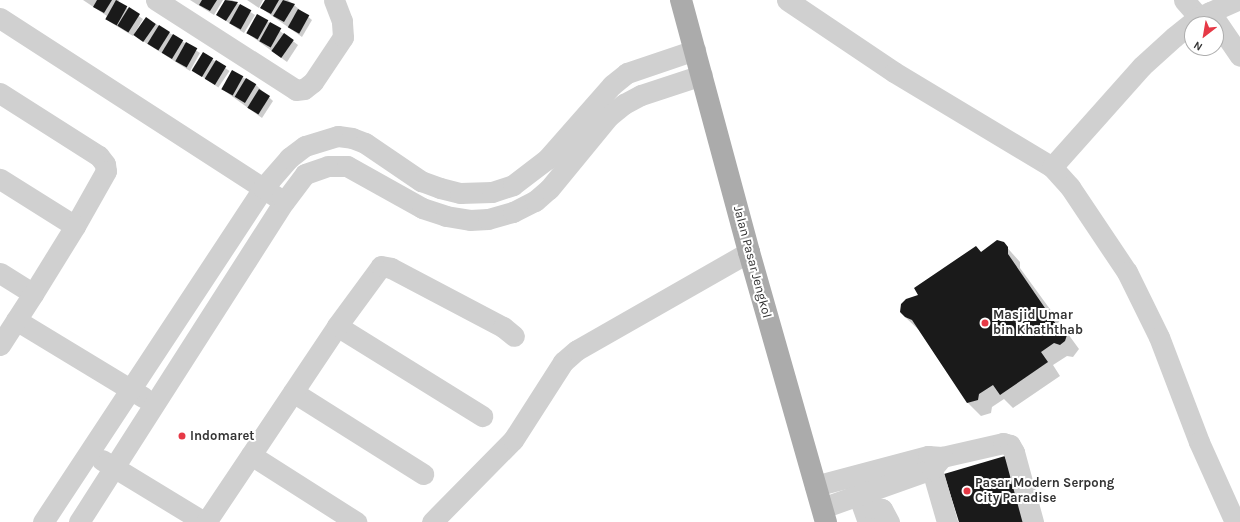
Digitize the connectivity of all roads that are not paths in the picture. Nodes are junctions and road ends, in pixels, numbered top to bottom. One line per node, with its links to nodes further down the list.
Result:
1 (156, 0): 6 (street)
2 (681, 0): 9 (main road, Jalan Pasar Jengkol)
3 (787, 0): 13 (street)
4 (1184, 0): 7 (street)
5 (1237, 0): 7 (street)
6 (332, 2)
7 (1204, 15): 10 (street); 13 (street)
8 (0, 18): 15 (street)
9 (695, 50): 11 (main road, Jalan Pasar Jengkol); 15 (street)
10 (1240, 56)
11 (702, 75): 16 (street); 18 (main road, Jalan Pasar Jengkol)
12 (0, 93): 17 (street)
13 (1052, 167): 45 (street)
14 (0, 179): 17 (street)
15 (263, 188): 16 (street); 25 (street)
16 (284, 202): 27 (street)
17 (75, 226): 20 (street)
18 (749, 252): 34 (main road, Jalan Pasar Jengkol); 41 (street)
19 (0, 273): 20 (street)
20 (33, 294): 21 (street)
21 (16, 320): 24 (street); 25 (street)
22 (337, 326): 23 (street); 26 (street); 28 (street)
23 (514, 336)
24 (0, 345)
25 (130, 389): 27 (street); 29 (street)
26 (293, 392): 30 (street); 33 (street)
27 (155, 404): 32 (street)
28 (482, 416)
29 (90, 452): 32 (street); 37 (street)
30 (251, 456): 39 (street); 40 (street)
31 (934, 461): 35 (street); 43 (street); 44 (street)
32 (114, 468): 38 (street); 39 (street)
33 (423, 474)
34 (814, 486): 35 (street); 36 (main road, Jalan Pasar Jengkol)
35 (860, 500): 36 (street); 42 (street)
36 (824, 515)
37 (43, 522)
38 (79, 522)
39 (205, 522)
40 (356, 522)
41 (432, 522)
42 (889, 522)
43 (947, 522)
44 (1033, 522)
45 (1235, 522)

